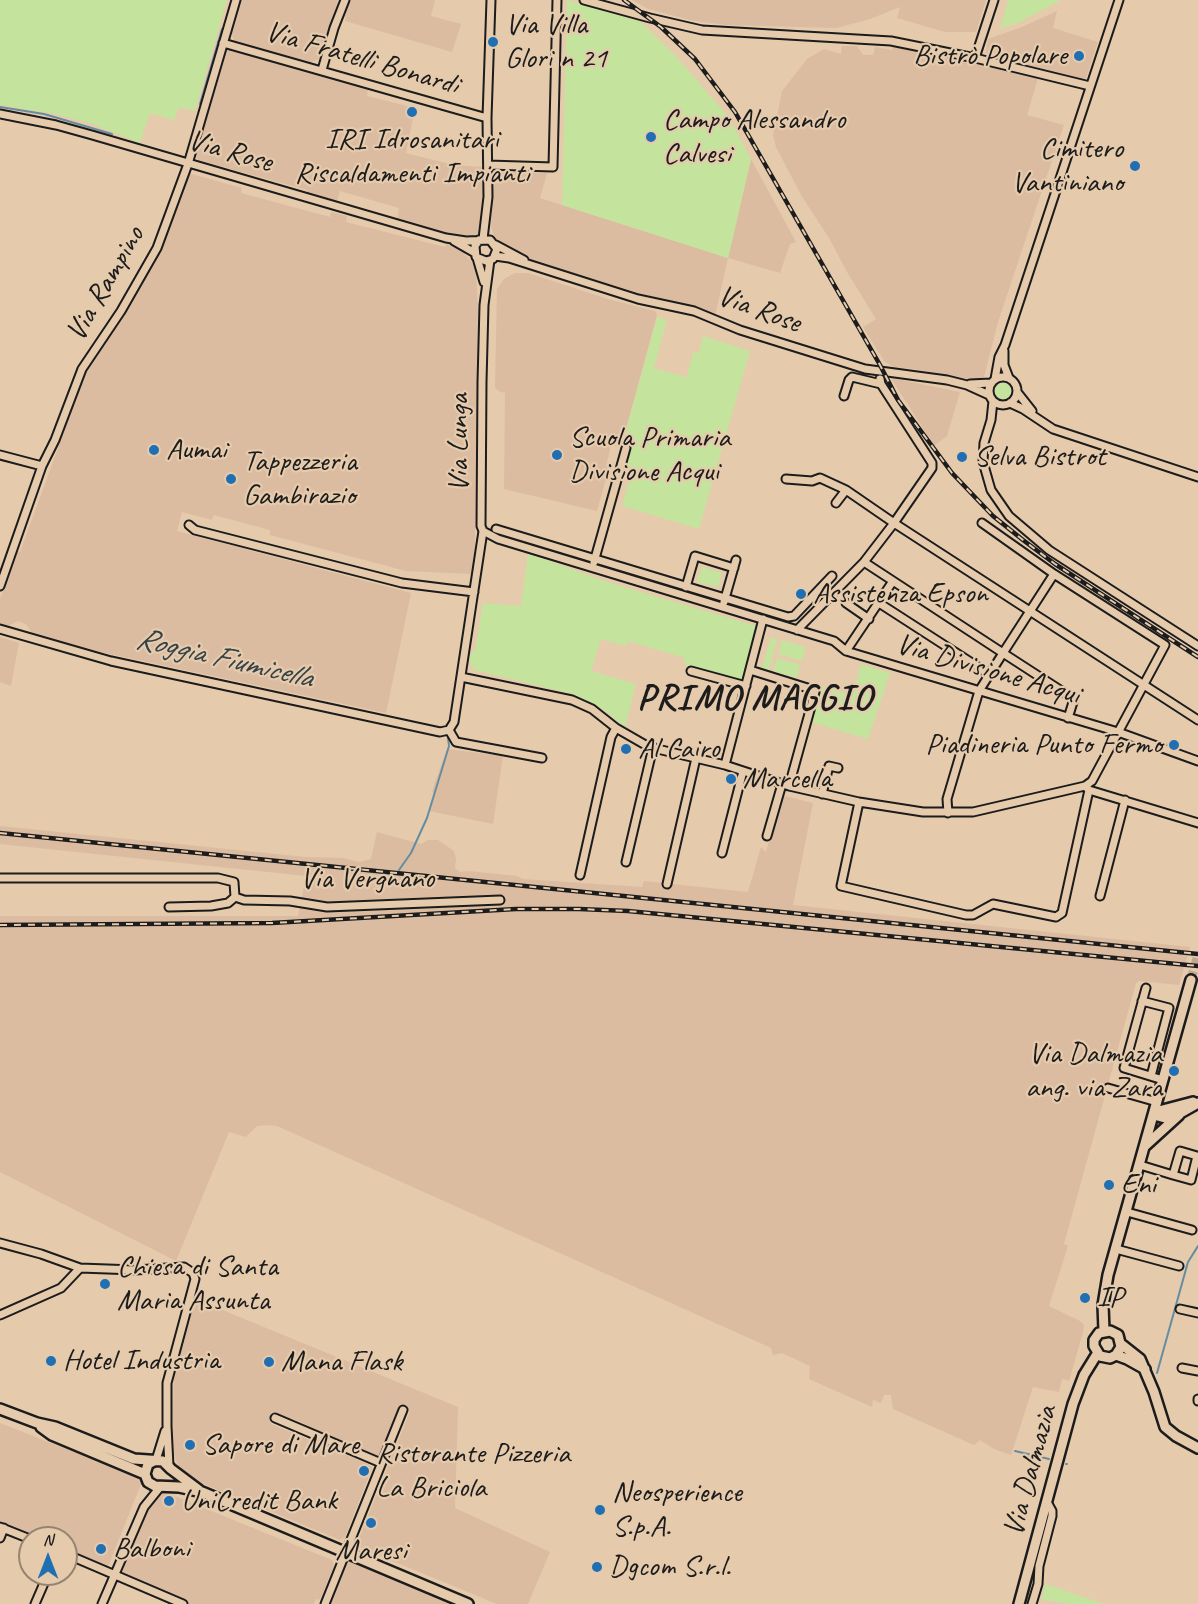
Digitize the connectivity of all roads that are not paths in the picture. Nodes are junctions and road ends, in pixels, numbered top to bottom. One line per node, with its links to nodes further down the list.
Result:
1 (236, 0): 8 (street, Via Rampino)
2 (345, 0): 10 (street)
3 (491, 0): 13 (street)
4 (557, 0): 15 (street)
5 (584, 0): 9 (street)
6 (994, 0): 9 (street)
7 (1119, 0): 11 (street)
8 (224, 43): 10 (street, Via Fratelli Bonardi); 14 (street, Via Rampino)
9 (975, 58): 11 (street)
10 (322, 70): 13 (street, Via Fratelli Bonardi)
11 (1090, 86): 24 (street)
12 (0, 114): 14 (street, Via Rose)
13 (487, 118): 15 (street)
14 (188, 164): 17 (street, Via Rose); 36 (street, Via Rampino)
15 (488, 165): 16 (street)
16 (487, 216): 18 (street); 19 (street)
17 (446, 238): 18 (street, Via Rose); 20 (street, Via Rose)
18 (481, 240): 19 (street); 20 (street)
19 (495, 243): 21 (street); 22 (street, Via Rose)
20 (476, 255): 21 (street); 23 (street, Via Lunga)
21 (492, 258): 22 (street, Via Rose); 23 (street, Via Lunga)
22 (537, 267): 27 (street, Via Rose)
23 (485, 294): 45 (street, Via Lunga)
24 (1005, 345): 25 (street); 26 (street)
25 (1009, 378): 26 (street); 28 (street)
26 (993, 381): 27 (street, Via Rose); 30 (street)
27 (967, 385): 30 (street, Via Rose)
28 (1017, 392): 31 (street); 33 (street)
29 (844, 396): 41 (street)
30 (991, 398): 31 (street); 32 (street)
31 (1007, 404): 32 (street); 33 (street)
32 (991, 420): 67 (street)
33 (1041, 423): 37 (street)
34 (626, 448): 46 (street)
35 (0, 454): 36 (street)
36 (42, 466): 52 (street, Via Rampino)
37 (1198, 477)
38 (786, 479): 39 (street)
39 (846, 490): 40 (street); 41 (street)
40 (836, 503)
41 (894, 523): 47 (street); 62 (street)
42 (982, 523): 49 (street)
43 (189, 525): 55 (street)
44 (496, 529): 46 (street)
45 (483, 531): 48 (street, Via Divisione Acqui); 55 (street, Via Lunga)
46 (595, 559): 48 (street); 53 (street)
47 (864, 562): 51 (street); 57 (street)
48 (592, 568): 60 (street, Via Divisione Acqui)
49 (1054, 574): 62 (street); 74 (street)
50 (832, 576): 54 (street)
51 (893, 581): 59 (street); 69 (street)
52 (0, 586)
53 (686, 587): 56 (street); 56 (street)
54 (818, 591): 57 (street); 61 (street)
55 (474, 592): 73 (street, Via Lunga)
56 (725, 598): 60 (street); 61 (street)
57 (827, 599): 66 (street)
58 (846, 603): 63 (street)
59 (879, 603): 63 (street); 72 (street)
60 (722, 607): 64 (street, Via Divisione Acqui)
61 (768, 612): 64 (street)
62 (1030, 612): 69 (street); 74 (street)
63 (869, 619): 68 (street)
64 (765, 620): 66 (street, Via Divisione Acqui); 70 (street)
65 (0, 628): 80 (street)
66 (797, 630): 68 (street, Via Divisione Acqui)
67 (1198, 646)
68 (846, 651): 76 (street, Via Divisione Acqui)
69 (1003, 653): 72 (street); 77 (street)
70 (750, 670): 75 (street); 89 (street)
71 (692, 671): 75 (street)
72 (989, 674): 76 (street)
73 (461, 677): 79 (street); 80 (street, Via Lunga)
74 (1143, 684): 78 (street); 81 (street)
75 (746, 686): 86 (street)
76 (979, 692): 77 (street, Via Divisione Acqui); 94 (street)
77 (1068, 718): 81 (street, Via Divisione Acqui)
78 (1198, 720)
79 (616, 728): 82 (street); 99 (street)
80 (449, 730): 83 (street)
81 (1118, 732): 85 (street, Via Divisione Acqui); 90 (street)
82 (653, 747): 84 (street); 98 (street)
83 (543, 758)
84 (696, 758): 86 (street); 101 (street)
85 (1198, 761)
86 (725, 765): 88 (street)
87 (838, 768): 91 (street)
88 (743, 771): 89 (street); 97 (street)
89 (785, 785): 91 (street); 96 (street)
90 (1087, 788): 92 (street); 93 (street); 94 (street)
91 (822, 794): 93 (street)
92 (1125, 800): 95 (street); 102 (street)
93 (859, 802): 94 (street)
94 (948, 813)
95 (1198, 823)
96 (767, 836)
97 (722, 853)
98 (626, 862)
99 (580, 875)
100 (0, 878): 103 (street)
101 (667, 884)
102 (1100, 896)
103 (235, 897): 104 (street, Via Vergnano); 105 (street, Via Vergnano)
104 (500, 900)
105 (169, 907)
106 (1191, 980): 110 (main road)
107 (1146, 988): 108 (street)
108 (1142, 1001): 109 (street); 109 (street)
109 (1151, 1076): 110 (street)
110 (1163, 1080): 113 (main road)
111 (1108, 1088): 113 (street)
112 (1195, 1102): 113 (main road); 113 (main road); 114 (main road)
113 (1157, 1105): 114 (main road); 115 (main road)
114 (1180, 1114): 115 (main road)
115 (1145, 1146): 116 (main road)
116 (1140, 1165): 117 (street); 118 (main road)
117 (1173, 1175): 117 (street)
118 (1127, 1212): 119 (street); 121 (main road)
119 (1192, 1230)
120 (0, 1243): 123 (street)
121 (1116, 1249): 122 (street); 127 (main road)
122 (1179, 1266)
123 (80, 1268): 126 (street); 138 (street)
124 (1180, 1309): 125 (street)
125 (1198, 1313)
126 (0, 1315)
127 (1104, 1331): 128 (main road); 129 (main road)
128 (1121, 1344): 130 (main road); 132 (main road)
129 (1097, 1354): 130 (main road); 146 (main road, Via Dalmazia)
130 (1116, 1355): 132 (main road)
131 (1182, 1368): 133 (street)
132 (1145, 1369): 139 (main road)
133 (1198, 1371)
134 (0, 1409): 137 (main road)
135 (403, 1410): 141 (street)
136 (275, 1418): 141 (street)
137 (37, 1423): 140 (main road); 143 (main road)
138 (167, 1425): 140 (street); 142 (street)
139 (1198, 1448)
140 (155, 1460): 142 (main road); 143 (main road)
141 (381, 1462): 151 (street)
142 (170, 1468): 144 (main road); 145 (main road)
143 (146, 1478): 144 (main road); 147 (street)
144 (162, 1486): 145 (main road); 147 (street)
145 (202, 1492): 151 (main road)
146 (1047, 1502): 160 (main road, Via Dalmazia); 161 (street)
147 (144, 1507): 153 (street)
148 (2, 1528): 149 (street); 150 (street)
149 (18, 1534)
150 (0, 1538)
151 (346, 1553): 158 (street); 159 (main road)
152 (78, 1559): 153 (street)
153 (115, 1575): 156 (street); 157 (street)
154 (43, 1586): 155 (street)
155 (35, 1604)
156 (102, 1604)
157 (183, 1604)
158 (324, 1604)
159 (468, 1604)
160 (1019, 1604)
161 (1032, 1604)

